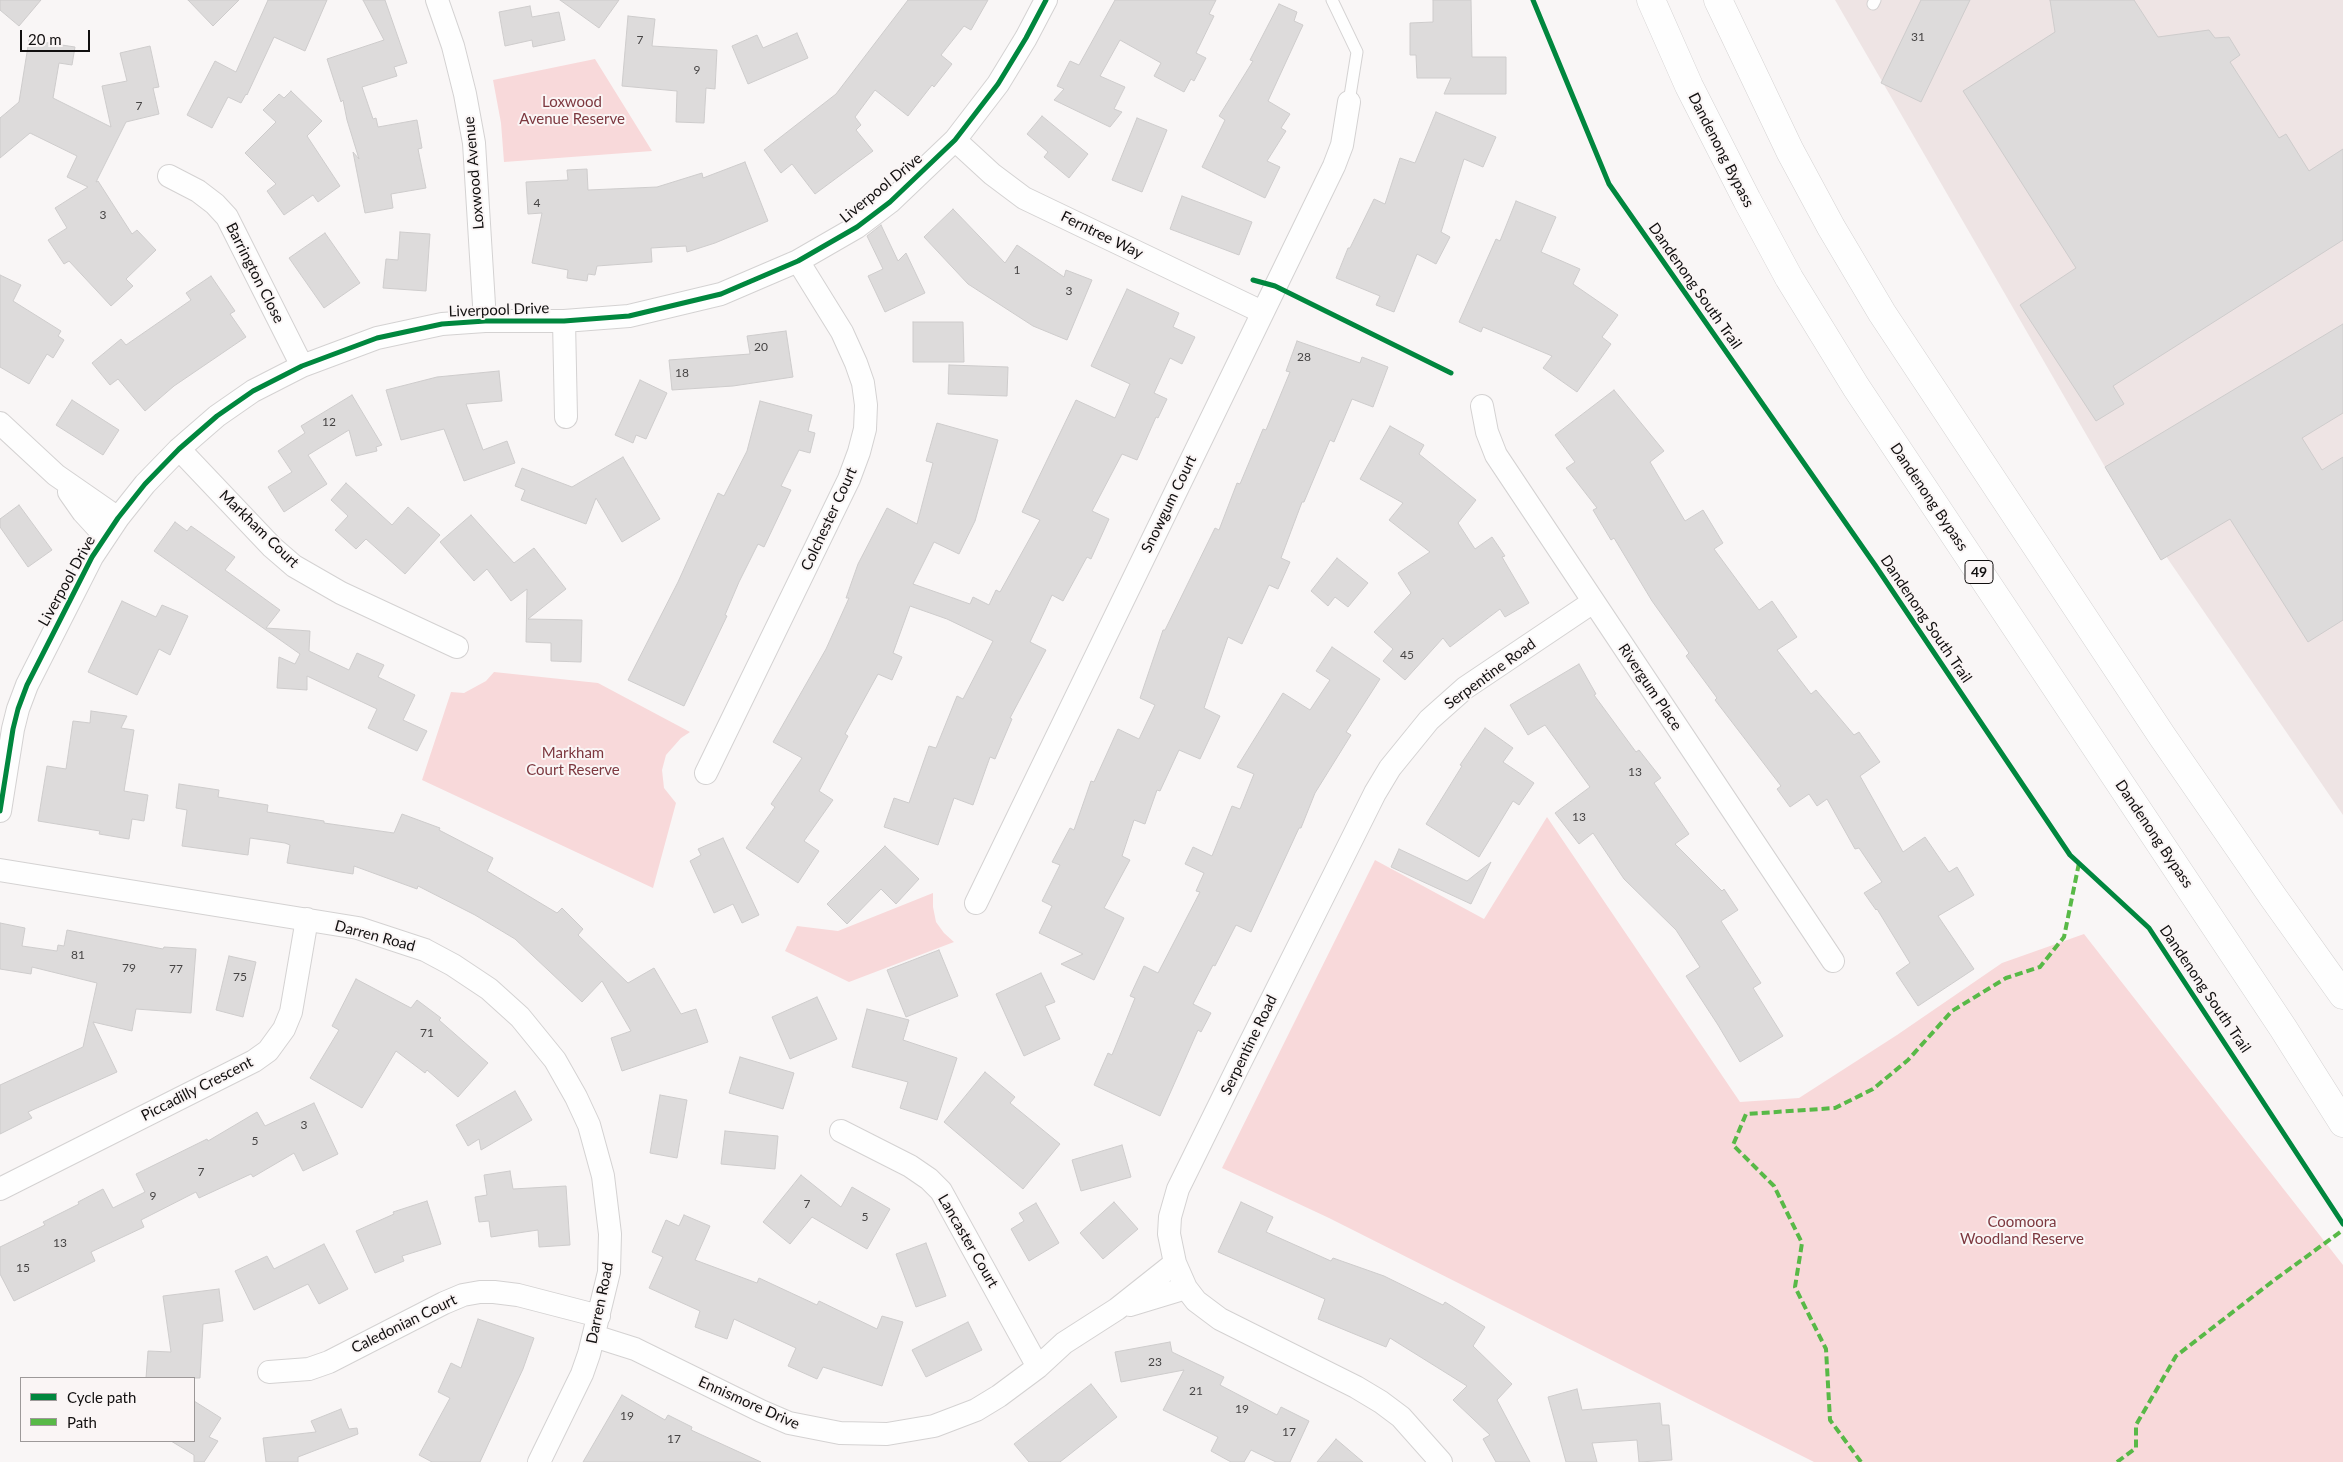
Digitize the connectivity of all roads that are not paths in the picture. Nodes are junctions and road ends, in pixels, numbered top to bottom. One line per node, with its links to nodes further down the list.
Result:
1 (437, 0): 13 (street, Loxwood Avenue)
2 (1046, 0): 9 (street, Liverpool Drive)
3 (1332, 0): 8 (lane)
4 (1651, 0): 32 (highway, Dandenong Bypass / 49)
5 (1718, 0): 31 (highway)
6 (1872, 0): 7 (lane)
7 (1875, 0)
8 (1349, 102): 12 (street, Snowgum Court)
9 (955, 140): 11 (street, Liverpool Drive); 12 (street, Ferntree Way)
10 (168, 176): 15 (street, Barrington Close)
11 (798, 261): 14 (street, Liverpool Drive); 25 (street, Colchester Court)
12 (1262, 312): 28 (street, Snowgum Court)
13 (485, 321): 14 (street, Liverpool Drive); 15 (street, Liverpool Drive)
14 (564, 321): 17 (street)
15 (302, 366): 19 (street, Liverpool Drive)
16 (1482, 406): 23 (street, Rivergum Place)
17 (566, 418)
18 (0, 424): 20 (street)
19 (179, 449): 21 (street, Liverpool Drive); 24 (street, Markham Court)
20 (56, 475): 21 (street); 22 (street)
21 (118, 518): 22 (street, Liverpool Drive)
22 (105, 536): 26 (street, Liverpool Drive)
23 (1593, 602): 30 (street, Rivergum Place); 35 (street, Serpentine Road)
24 (457, 647)
25 (706, 773)
26 (0, 811)
27 (0, 870): 29 (street, Darren Road)
28 (976, 903)
29 (306, 919): 34 (street, Piccadilly Crescent); 38 (street, Darren Road)
30 (1833, 961)
31 (2343, 995)
32 (2343, 1123)
33 (841, 1131): 39 (street, Lancaster Court)
34 (0, 1188)
35 (1174, 1263): 36 (street, Serpentine Road); 37 (street, Ennismore Drive)
36 (1186, 1288): 37 (street, Ennismore Drive); 42 (street, Serpentine Road)
37 (1117, 1309): 39 (street, Ennismore Drive)
38 (597, 1326): 39 (street, Ennismore Drive); 40 (street, Caledonian Court); 41 (street, Darren Road)
39 (1038, 1367)
40 (269, 1372)
41 (539, 1462)
42 (1441, 1462)

